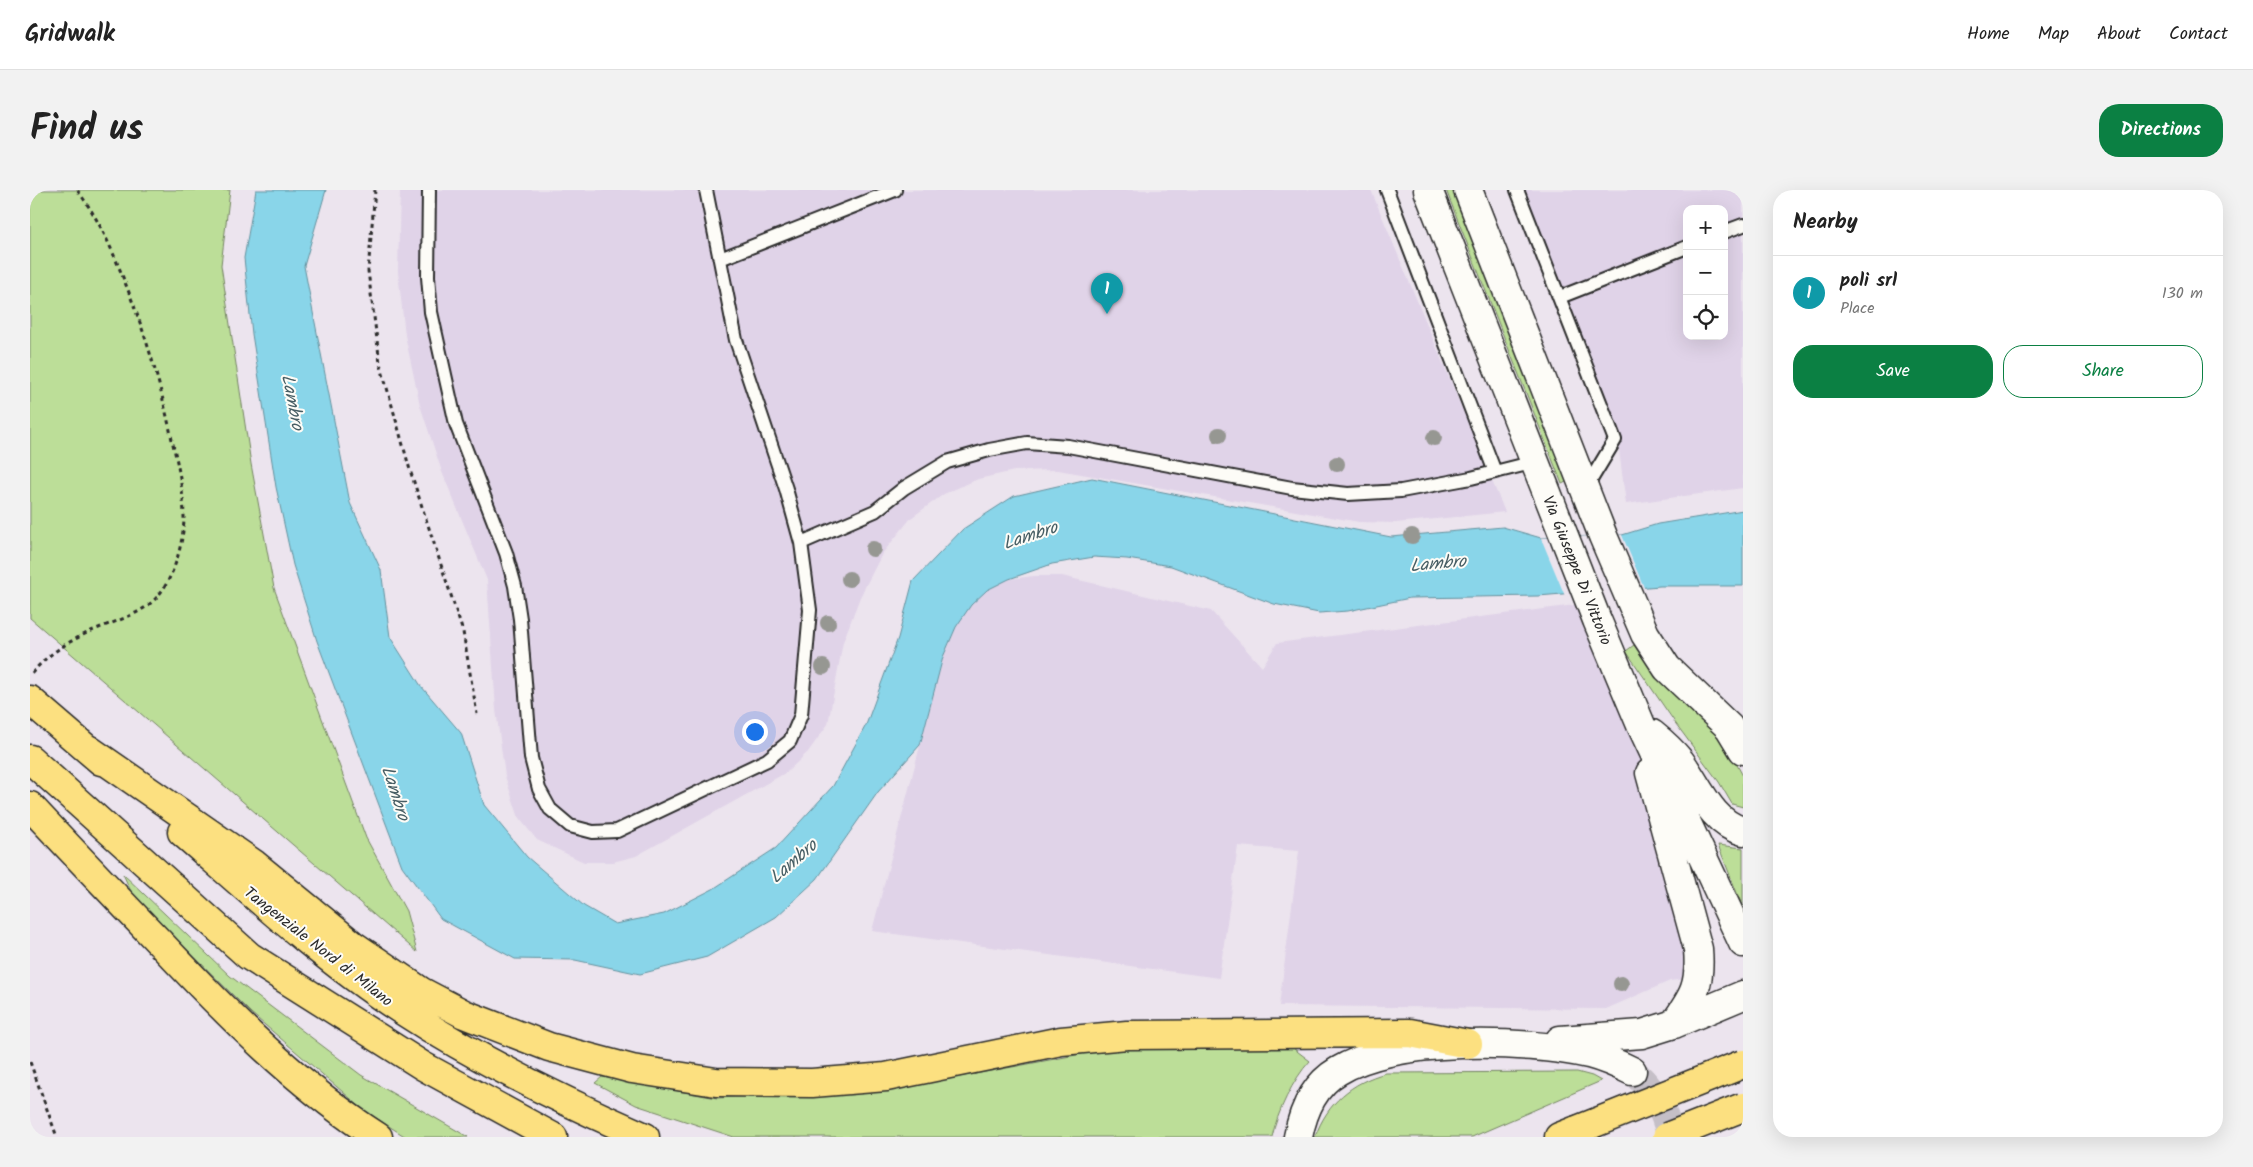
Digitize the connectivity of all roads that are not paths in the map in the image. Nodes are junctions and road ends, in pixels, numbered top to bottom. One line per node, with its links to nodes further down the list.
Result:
1 (428, 190): 16 (lane)
2 (706, 190): 11 (lane)
3 (895, 190): 11 (lane)
4 (1387, 190): 14 (lane)
5 (1428, 190): 13 (street, Via Giuseppe Di Vittorio)
6 (1468, 190): 15 (street)
7 (1517, 190): 12 (lane)
8 (1743, 225): 9 (lane)
9 (1728, 231)
10 (1683, 249): 12 (lane)
11 (720, 259): 16 (lane)
12 (1560, 297): 15 (lane)
13 (1535, 462): 14 (lane); 18 (street, Via Giuseppe Di Vittorio)
14 (1495, 472): 16 (lane)
15 (1585, 491): 20 (street)
16 (801, 543)
17 (30, 700): 19 (highway, Tangenziale Nord di Milano)
18 (1641, 725): 23 (street); 24 (street, Via Giuseppe Di Vittorio); 26 (street)
19 (88, 749): 27 (highway); 35 (highway, Tangenziale Nord di Milano)
20 (1743, 750)
21 (30, 759): 34 (highway)
22 (37, 813): 33 (highway)
23 (1743, 831)
24 (1743, 943)
25 (1743, 995): 26 (street)
26 (1674, 1024): 28 (street)
27 (1468, 1044): 28 (street); 36 (street)
28 (1534, 1045): 30 (street)
29 (1743, 1064): 32 (highway, bridge)
30 (1632, 1071)
31 (1743, 1107): 37 (highway, bridge)
32 (1568, 1134)
33 (378, 1137)
34 (553, 1137)
35 (645, 1137)
36 (1298, 1137)
37 (1667, 1137)

